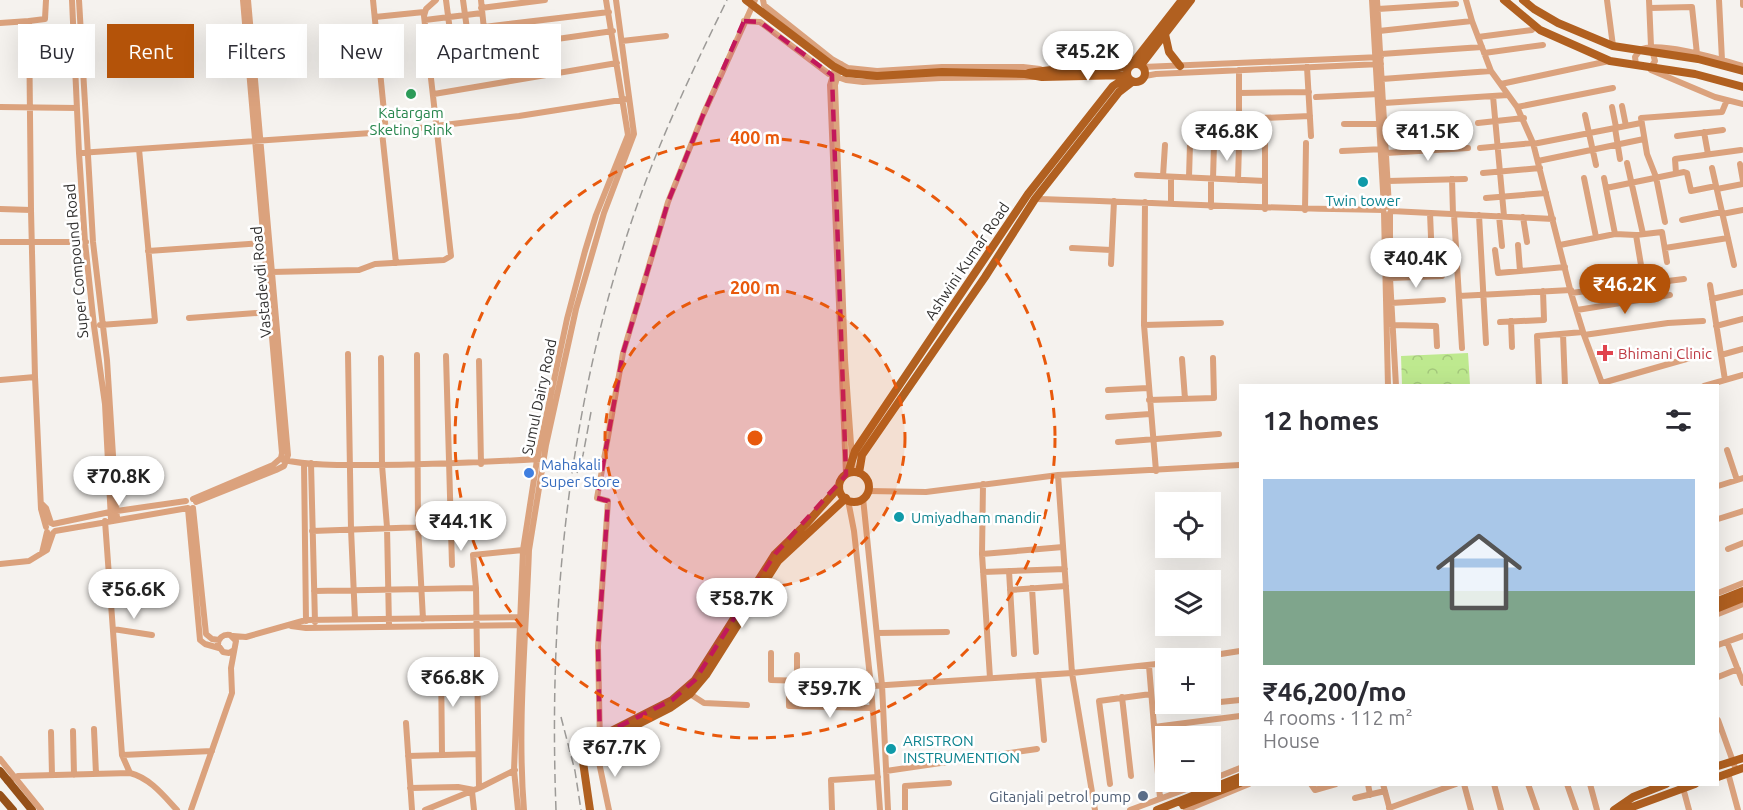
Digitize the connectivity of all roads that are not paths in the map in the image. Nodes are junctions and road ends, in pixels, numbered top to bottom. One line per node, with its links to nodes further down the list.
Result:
1 (46, 0): 39 (street)
2 (72, 0): 103 (street, Super Compound Road)
3 (79, 0): 140 (street, Super Compound Road)
4 (243, 0): 124 (street, Vastadevdi Road)
5 (248, 0): 124 (street, Vastadevdi Road)
6 (373, 0): 36 (street)
7 (436, 0): 33 (street)
8 (446, 0): 37 (street)
9 (464, 0): 35 (street)
10 (480, 0): 32 (street)
11 (545, 0): 32 (street)
12 (606, 0): 34 (street, Sumul Dairy Road)
13 (616, 0): 49 (street)
14 (746, 0): 77 (main road)
15 (755, 0): 40 (street)
16 (763, 0): 68 (street)
17 (1182, 0): 69 (main road)
18 (1191, 0): 53 (main road)
19 (1372, 0): 64 (street)
20 (1377, 0): 31 (street)
21 (1466, 0): 41 (street)
22 (1504, 0): 66 (main road)
23 (1523, 0): 59 (main road)
24 (1607, 0): 59 (street)
25 (1649, 0): 30 (street)
26 (1719, 0): 65 (street)
27 (1743, 0): 29 (street)
28 (1456, 4): 31 (street)
29 (1743, 5)
30 (1650, 8): 60 (street); 63 (street)
31 (1378, 9): 52 (street)
32 (482, 11): 35 (street); 47 (street)
33 (424, 12): 36 (street); 38 (street)
34 (609, 12): 48 (street); 51 (street, Sumul Dairy Road)
35 (466, 15): 37 (street); 46 (street)
36 (375, 17): 43 (street)
37 (448, 17): 38 (street); 45 (street)
38 (425, 20): 44 (street)
39 (29, 21): 42 (street); 102 (street)
40 (744, 21): 78 (street); 399 (street)
41 (1472, 21): 52 (street); 55 (street)
42 (0, 23)
43 (376, 24)
44 (426, 24)
45 (449, 24)
46 (467, 24)
47 (484, 24)
48 (509, 24)
49 (620, 30): 51 (street); 57 (street)
50 (1532, 30): 55 (street)
51 (612, 31): 56 (street); 67 (street, Sumul Dairy Road)
52 (1379, 31): 64 (street)
53 (1166, 34): 69 (main road); 70 (main road)
54 (666, 36): 57 (street)
55 (1478, 37): 61 (street)
56 (561, 38)
57 (622, 41): 94 (street)
58 (1543, 45): 61 (street)
59 (1614, 46): 62 (main road)
60 (1652, 49): 62 (main road); 63 (street); 71 (street); 76 (main road)
61 (1483, 50): 64 (street); 75 (street)
62 (1640, 50): 71 (street)
63 (1697, 54): 65 (street)
64 (1378, 59): 70 (street); 73 (street); 83 (street); 90 (street)
65 (1722, 60): 72 (street)
66 (1610, 61): 71 (main road); 84 (street)
67 (617, 63): 89 (street); 94 (street, Sumul Dairy Road)
68 (839, 63): 77 (street); 78 (street)
69 (1137, 66): 70 (street); 77 (main road); 81 (main road); 82 (main road)
70 (1180, 66)
71 (1644, 66): 85 (main road); 95 (street)
72 (1743, 66)
73 (1307, 67): 74 (street); 87 (street)
74 (1239, 70): 82 (street); 88 (street)
75 (1491, 70): 83 (street); 84 (street)
76 (1743, 71)
77 (1043, 73): 78 (street); 81 (main road)
78 (834, 76): 280 (street); 291 (street)
79 (380, 78): 118 (street)
80 (432, 78): 89 (street)
81 (1129, 78): 82 (main road); 172 (main road, Ashwini Kumar Road); 280 (main road, Ashwini Kumar Road)
82 (1143, 79)
83 (1382, 79): 90 (street)
84 (1501, 84): 91 (street)
85 (1743, 87)
86 (1613, 88): 99 (street)
87 (1309, 92): 88 (street); 105 (street)
88 (1239, 93): 108 (street)
89 (434, 94): 114 (street)
90 (1379, 94): 93 (street); 96 (street); 110 (street)
91 (1508, 95): 92 (street); 99 (street)
92 (1493, 96): 96 (street); 109 (street)
93 (1317, 97)
94 (627, 100): 114 (street); 282 (street, Sumul Dairy Road)
95 (1727, 100): 97 (street); 112 (street)
96 (1384, 103): 110 (street)
97 (1743, 104)
98 (0, 106): 102 (street)
99 (1517, 106): 107 (street)
100 (1622, 106): 115 (street)
101 (1612, 107): 116 (street)
102 (29, 108): 103 (street); 179 (street)
103 (78, 108): 141 (street, Super Compound Road)
104 (1585, 115): 120 (street)
105 (1310, 116): 108 (street); 121 (street)
106 (1458, 117): 110 (street)
107 (1524, 118): 109 (street); 127 (street)
108 (1239, 119): 162 (street)
109 (1495, 122): 111 (street); 132 (street)
110 (1383, 123): 113 (street); 136 (street)
111 (1478, 123)
112 (1641, 123): 115 (street); 123 (street)
113 (1344, 124)
114 (437, 126): 118 (street); 211 (street)
115 (1626, 126): 116 (street)
116 (1615, 128): 120 (street); 131 (street)
117 (1723, 130): 119 (street)
118 (384, 132): 124 (street); 211 (street)
119 (1704, 132): 122 (street); 142 (street)
120 (1590, 133): 127 (street); 137 (street)
121 (1311, 136)
122 (1677, 136)
123 (1644, 139): 131 (street); 156 (street)
124 (259, 141): 135 (street); 200 (street, Vastadevdi Road); 217 (street, Vastadevdi Road)
125 (1265, 142): 163 (street)
126 (1306, 143): 180 (street)
127 (1533, 143): 132 (street); 145 (street)
128 (1165, 144): 153 (street)
129 (1190, 144): 155 (street)
130 (1214, 144): 159 (street)
131 (1618, 144): 137 (street); 143 (street)
132 (1497, 147): 134 (street); 149 (street)
133 (1468, 148): 136 (street)
134 (1480, 148)
135 (140, 149): 140 (street); 208 (street)
136 (1384, 150): 139 (street); 164 (street); 181 (street)
137 (1593, 150): 145 (street); 147 (street)
138 (1741, 150): 142 (street)
139 (1342, 151)
140 (87, 152): 141 (street); 197 (street, Super Compound Road)
141 (79, 153): 197 (street, Super Compound Road)
142 (1708, 154): 151 (street)
143 (1620, 159)
144 (1627, 163): 166 (street)
145 (1539, 164): 149 (street); 169 (street)
146 (1740, 164): 165 (street)
147 (1596, 165)
148 (1712, 168): 168 (street)
149 (1499, 171): 150 (street); 170 (street)
150 (1483, 173)
151 (1676, 173): 156 (street); 168 (street)
152 (1137, 175): 153 (street)
153 (1163, 176): 154 (street)
154 (1171, 177): 155 (street); 175 (street)
155 (1189, 177): 159 (street)
156 (1656, 177): 166 (street); 191 (street)
157 (1584, 178): 194 (street)
158 (1604, 178): 167 (street)
159 (1212, 179): 162 (street); 176 (street)
160 (1452, 179): 161 (street); 164 (street); 185 (street)
161 (1465, 179)
162 (1238, 180): 163 (street)
163 (1265, 181): 178 (street)
164 (1388, 181): 181 (street)
165 (1743, 182): 168 (street)
166 (1631, 183): 167 (street); 193 (street)
167 (1606, 188): 192 (street)
168 (1716, 188): 184 (street)
169 (1546, 193): 170 (street); 189 (street)
170 (1501, 197): 171 (street); 187 (street)
171 (1486, 198)
172 (1035, 199): 173 (street); 291 (main road, Ashwini Kumar Road)
173 (1114, 201): 174 (street); 206 (street)
174 (1144, 202): 175 (street); 240 (street)
175 (1171, 204): 176 (street)
176 (1211, 207): 178 (street)
177 (0, 209): 179 (street)
178 (1265, 209): 180 (street)
179 (31, 210): 199 (street)
180 (1305, 210): 181 (street)
181 (1387, 210): 183 (street); 219 (street); 264 (street)
182 (1743, 210): 184 (street)
183 (1430, 213): 185 (street); 209 (street)
184 (1722, 213): 190 (street); 195 (street)
185 (1453, 214): 186 (street); 227 (street)
186 (1479, 215): 187 (street); 225 (street)
187 (1502, 216): 188 (street); 203 (street)
188 (1523, 217): 189 (street); 198 (street)
189 (1553, 219): 202 (street)
190 (1682, 220)
191 (1665, 222)
192 (1615, 234): 193 (street); 194 (street)
193 (1639, 235): 205 (street); 213 (street)
194 (1596, 237): 202 (street)
195 (1728, 238): 205 (street); 214 (street)
196 (0, 242): 199 (street)
197 (89, 242): 199 (street); 239 (street, Super Compound Road); 242 (street, Super Compound Road)
198 (1527, 242)
199 (32, 243): 261 (street)
200 (265, 243): 208 (street); 217 (street, Vastadevdi Road)
201 (1518, 245): 216 (street)
202 (1560, 245): 215 (street)
203 (1502, 246)
204 (1072, 248): 206 (street)
205 (1665, 248): 210 (street)
206 (1111, 250): 212 (street)
207 (1495, 250): 216 (street)
208 (148, 252): 239 (street)
209 (1432, 261)
210 (1667, 262)
211 (396, 263): 217 (street)
212 (1111, 264)
213 (1641, 265)
214 (1734, 265)
215 (1565, 267): 216 (street); 223 (street)
216 (1520, 271)
217 (270, 272): 232 (street, Vastadevdi Road); 281 (street, Vastadevdi Road)
218 (1442, 276): 219 (street)
219 (1390, 278): 230 (street)
220 (1684, 279): 223 (street)
221 (1710, 285): 228 (street)
222 (1543, 291): 223 (street); 225 (street); 235 (street)
223 (1571, 292): 231 (street)
224 (1743, 292): 228 (street)
225 (1484, 295): 227 (street); 246 (street)
226 (1670, 295): 231 (street)
227 (1459, 296): 249 (street)
228 (1712, 299): 243 (street)
229 (1443, 300): 230 (street)
230 (1391, 303): 241 (street)
231 (1577, 310): 245 (street)
232 (271, 312): 233 (street); 281 (street, Vastadevdi Road)
233 (189, 318)
234 (1743, 319): 243 (street)
235 (1511, 321): 237 (street); 248 (street)
236 (1703, 321): 245 (street)
237 (1500, 322)
238 (1221, 323): 240 (street)
239 (103, 325): 242 (street); 301 (street, Super Compound Road)
240 (1144, 325): 270 (street)
241 (1392, 325): 247 (street); 265 (street)
242 (93, 326): 301 (street, Super Compound Road)
243 (1716, 326): 254 (street)
244 (1563, 334): 245 (street); 266 (street); 267 (street)
245 (1584, 334): 268 (street)
246 (1486, 343)
247 (1437, 346)
248 (1512, 347)
249 (1462, 348)
250 (1743, 349): 254 (street)
251 (348, 354): 286 (street)
252 (1704, 354): 268 (street)
253 (417, 355): 288 (street)
254 (1721, 355): 263 (street)
255 (446, 356): 284 (street)
256 (381, 358): 287 (street)
257 (1213, 358): 272 (street)
258 (1182, 359): 272 (street)
259 (479, 361): 285 (street)
260 (1743, 375): 263 (street)
261 (35, 377): 262 (street); 307 (street)
262 (0, 380)
263 (1725, 380): 269 (street)
264 (1388, 384)
265 (1396, 384)
266 (1539, 384)
267 (1565, 384)
268 (1603, 384)
269 (1711, 384)
270 (1148, 388): 271 (street); 273 (street)
271 (1108, 390)
272 (1185, 399): 273 (street)
273 (1149, 400): 274 (street)
274 (1150, 414): 275 (street); 277 (street)
275 (1108, 417)
276 (1219, 434): 277 (street)
277 (1152, 439): 278 (street); 290 (street)
278 (1118, 442)
279 (1727, 450): 293 (street)
280 (851, 458): 291 (main road, Ashwini Kumar Road)
281 (283, 460): 283 (street); 299 (street)
282 (540, 460): 285 (street); 313 (street, Sumul Dairy Road); 336 (street)
283 (308, 463): 286 (street); 309 (street); 339 (street)
284 (450, 464): 285 (street); 288 (street); 305 (street)
285 (481, 464)
286 (350, 465): 287 (street); 308 (street)
287 (382, 465): 288 (street); 306 (street)
288 (417, 465): 304 (street)
289 (1239, 465): 290 (street)
290 (1156, 471): 292 (street)
291 (851, 473): 296 (main road); 297 (main road)
292 (1058, 475): 294 (street); 311 (street)
293 (1740, 479): 295 (street)
294 (983, 484): 297 (street); 314 (street)
295 (1719, 486)
296 (840, 487): 298 (main road); 386 (main road)
297 (866, 495): 298 (main road); 349 (street)
298 (847, 499): 379 (street); 382 (main road)
299 (191, 504): 301 (street); 303 (street); 354 (street); 358 (street)
300 (1743, 511): 302 (street)
301 (113, 512): 303 (street, Super Compound Road); 307 (street)
302 (1719, 519)
303 (111, 520): 307 (street); 347 (street, Super Compound Road)
304 (418, 526): 305 (street); 306 (street); 324 (street)
305 (452, 526): 316 (street)
306 (387, 527): 308 (street); 325 (street)
307 (51, 528): 315 (street)
308 (351, 529): 309 (street); 328 (street)
309 (312, 531): 327 (street)
310 (1743, 543): 312 (street)
311 (1063, 547): 314 (street); 317 (street)
312 (1728, 549)
313 (524, 550): 322 (street); 336 (street, Sumul Dairy Road)
314 (982, 554): 319 (street)
315 (0, 564)
316 (452, 565)
317 (1065, 569): 318 (street); 321 (street)
318 (1009, 571): 319 (street); 326 (street)
319 (983, 572): 376 (street)
320 (1743, 583): 330 (street)
321 (1066, 586): 323 (street); 373 (street)
322 (476, 588): 324 (street); 341 (street)
323 (1032, 588): 326 (street); 360 (street)
324 (422, 589): 325 (street); 338 (street)
325 (389, 590): 328 (street); 342 (street)
326 (1010, 590): 363 (street)
327 (314, 591): 328 (street); 340 (street)
328 (354, 591): 337 (street)
329 (1743, 591): 332 (main road)
330 (1719, 593)
331 (1743, 598): 334 (main road)
332 (1719, 602)
333 (1743, 604): 335 (street)
334 (1719, 608)
335 (1719, 614)
336 (523, 617): 341 (street); 343 (street, Sumul Dairy Road)
337 (355, 619): 340 (street); 342 (street)
338 (423, 619): 341 (street); 342 (street)
339 (306, 620): 340 (street); 344 (street); 346 (street)
340 (315, 620): 345 (street)
341 (476, 621): 342 (street); 343 (street); 366 (street)
342 (389, 623): 345 (street)
343 (523, 625): 411 (street, Sumul Dairy Road)
344 (291, 626): 346 (street); 353 (street)
345 (315, 627): 346 (street)
346 (306, 628)
347 (113, 629): 350 (street); 403 (street, Super Compound Road)
348 (947, 632): 349 (street)
349 (877, 633): 380 (street)
350 (152, 635)
351 (233, 636): 353 (street); 354 (street); 357 (street)
352 (1743, 636): 355 (street)
353 (246, 637): 357 (street)
354 (219, 640): 358 (street)
355 (1727, 642): 356 (street); 372 (street)
356 (1719, 645)
357 (235, 647): 361 (street); 371 (street)
358 (219, 648): 361 (street)
359 (1239, 651): 364 (street)
360 (1036, 652)
361 (224, 653): 371 (street)
362 (771, 653): 377 (street)
363 (1014, 654)
364 (1221, 654)
365 (797, 656): 377 (street)
366 (476, 660): 367 (street); 402 (street)
367 (441, 661): 368 (street); 404 (street)
368 (420, 662)
369 (1155, 665): 370 (street)
370 (1149, 666): 373 (street); 383 (street)
371 (231, 668): 401 (street)
372 (1738, 669): 375 (street); 378 (street)
373 (1072, 673): 374 (street); 467 (street)
374 (1038, 675): 376 (street); 398 (street)
375 (1719, 677)
376 (990, 678): 380 (street)
377 (797, 681): 379 (street)
378 (1743, 683)
379 (870, 685): 380 (street); 389 (street)
380 (882, 685): 414 (street)
381 (789, 690): 389 (street)
382 (690, 694): 386 (main road); 388 (street)
383 (1151, 694): 384 (street); 390 (street)
384 (1122, 698): 419 (street); 427 (street)
385 (1239, 700): 387 (street)
386 (674, 702): 399 (main road)
387 (1221, 702)
388 (747, 705)
389 (872, 708): 421 (street)
390 (1153, 709): 394 (street)
391 (1239, 716): 394 (street)
392 (406, 723): 405 (street)
393 (1719, 723): 408 (street)
394 (1154, 727): 446 (street)
395 (94, 729): 416 (street)
396 (73, 731): 417 (street)
397 (51, 732): 418 (street)
398 (1044, 740)
399 (598, 746): 461 (main road); 462 (street)
400 (1037, 749): 414 (street)
401 (212, 751): 403 (street); 455 (street)
402 (478, 754): 404 (street); 442 (street)
403 (122, 755): 415 (street, Super Compound Road)
404 (442, 755): 405 (street)
405 (408, 756): 440 (street)
406 (1743, 758): 408 (main road)
407 (0, 759): 424 (street)
408 (1732, 760): 409 (main road); 412 (street)
409 (1719, 766)
410 (1239, 768): 420 (street)
411 (517, 770): 442 (street); 459 (street, Sumul Dairy Road); 460 (street)
412 (1736, 770): 423 (main road); 481 (street)
413 (0, 771): 424 (highway)
414 (886, 771): 465 (street)
415 (130, 773): 416 (street); 454 (street)
416 (96, 774): 417 (street)
417 (74, 775): 418 (street)
418 (52, 776): 424 (street)
419 (1131, 776)
420 (1221, 776)
421 (878, 777): 463 (street); 464 (street)
422 (1239, 777): 469 (main road)
423 (1719, 777)
424 (11, 779): 452 (highway); 453 (street)
425 (949, 783): 466 (street)
426 (1239, 783): 470 (main road)
427 (1110, 784)
428 (1245, 786): 448 (street)
429 (1312, 786): 430 (street)
430 (1329, 786)
431 (1368, 786): 445 (street)
432 (1451, 786): 450 (street)
433 (1465, 786): 473 (street)
434 (1495, 786): 474 (street)
435 (1529, 786): 475 (street)
436 (1568, 786): 476 (street)
437 (1591, 786): 477 (street)
438 (1661, 786): 478 (main road)
439 (1683, 787): 449 (main road); 480 (street)
440 (410, 788): 442 (street); 456 (street)
441 (1384, 788): 445 (street); 450 (street)
442 (475, 790): 457 (street); 458 (street)
443 (1176, 792): 446 (street)
444 (0, 795): 451 (highway)
445 (1370, 795): 447 (street)
446 (1160, 798): 468 (street)
447 (1355, 798)
448 (1202, 806): 471 (street); 472 (street)
449 (1641, 807): 479 (main road)
450 (1390, 809)
451 (13, 810)
452 (32, 810)
453 (41, 810)
454 (177, 810)
455 (191, 810)
456 (412, 810)
457 (425, 810)
458 (474, 810)
459 (518, 810)
460 (524, 810)
461 (590, 810)
462 (609, 810)
463 (832, 810)
464 (880, 810)
465 (888, 810)
466 (905, 810)
467 (1095, 810)
468 (1130, 810)
469 (1157, 810)
470 (1170, 810)
471 (1186, 810)
472 (1208, 810)
473 (1471, 810)
474 (1501, 810)
475 (1537, 810)
476 (1576, 810)
477 (1597, 810)
478 (1614, 810)
479 (1624, 810)
480 (1689, 810)
481 (1738, 810)

